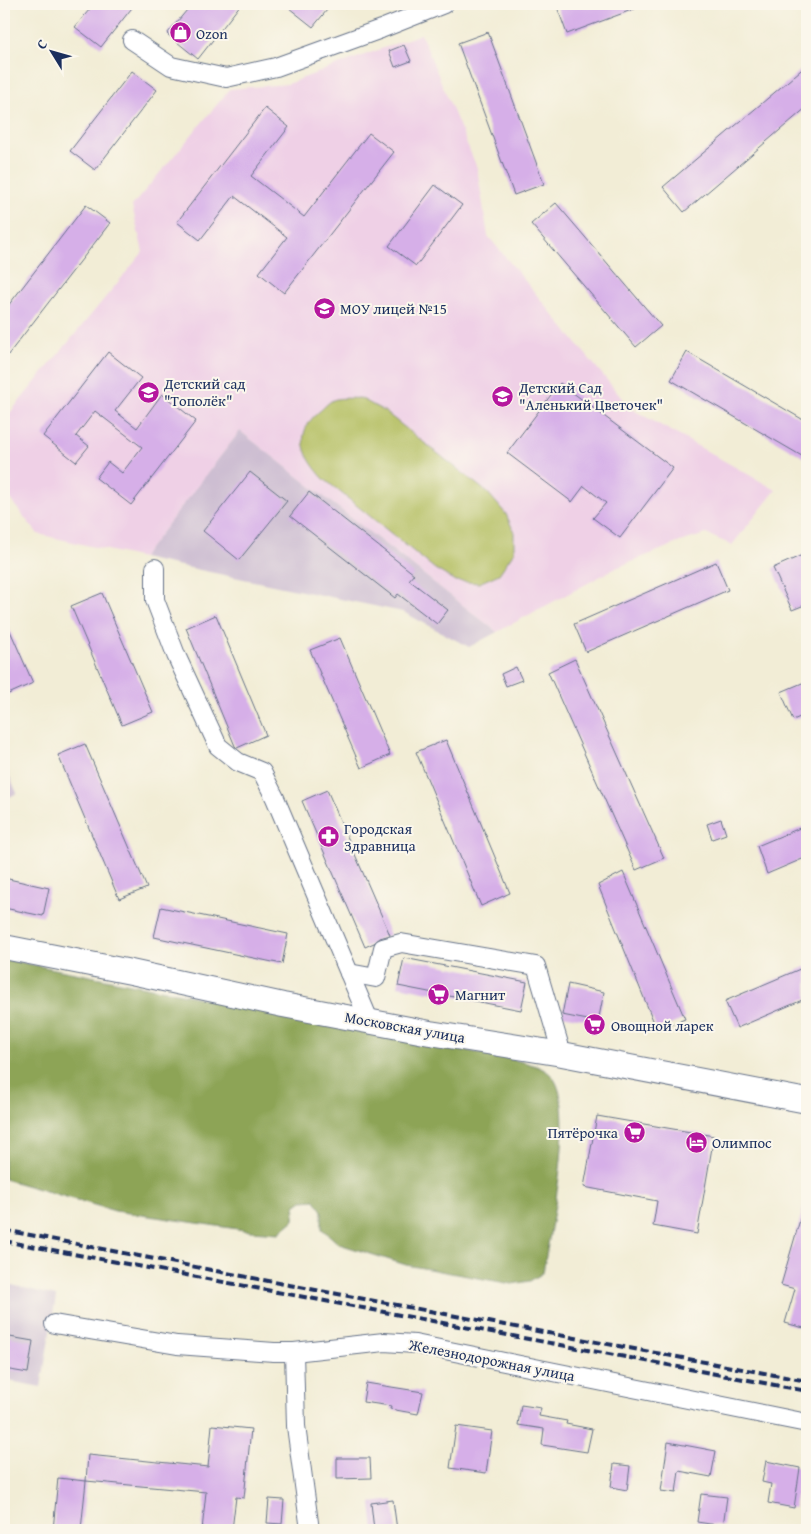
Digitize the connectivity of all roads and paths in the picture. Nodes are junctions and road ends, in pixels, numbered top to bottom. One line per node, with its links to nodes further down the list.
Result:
1 (444, 4): 2 (street)
2 (132, 40)
3 (155, 568): 5 (street)
4 (4, 947): 6 (street, Московская улица)
5 (349, 973): 6 (street); 7 (street)
6 (369, 1020): 7 (street, Московская улица)
7 (562, 1054): 8 (street, Московская улица)
8 (807, 1101)
9 (54, 1324): 10 (street, Железнодорожная улица)
10 (294, 1352): 11 (street, Железнодорожная улица); 12 (street)
11 (807, 1423)
12 (310, 1530)

